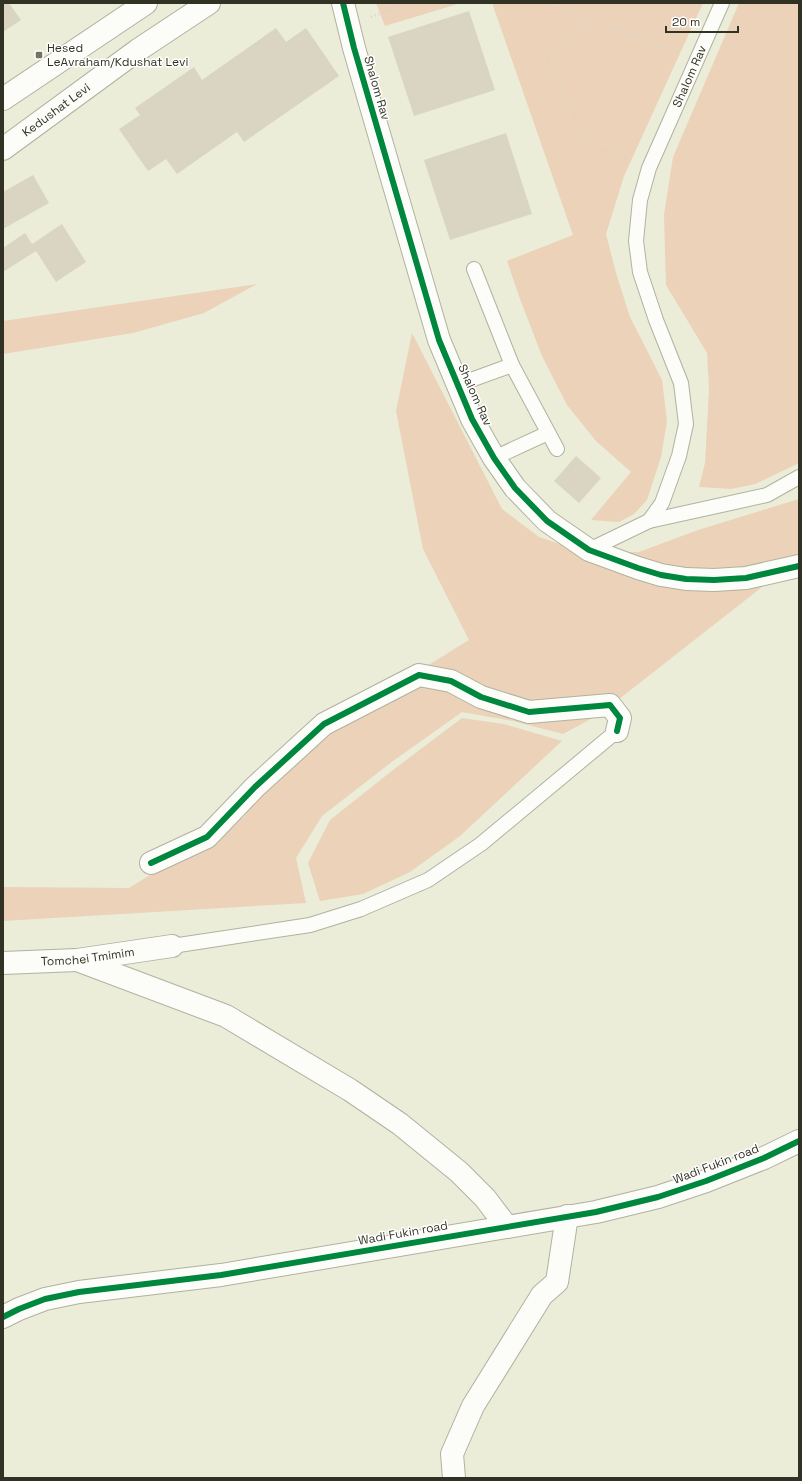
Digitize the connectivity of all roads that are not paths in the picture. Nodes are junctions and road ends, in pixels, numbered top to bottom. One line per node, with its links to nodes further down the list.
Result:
1 (146, 3): 7 (street)
2 (209, 3): 8 (street, Kedushat Levi)
3 (328, 3): 6 (street, Shalom Rav)
4 (343, 3): 6 (street, Shalom Rav)
5 (722, 3): 16 (lane, Shalom Rav)
6 (354, 48): 11 (street, Shalom Rav)
7 (3, 99)
8 (3, 149)
9 (474, 269): 10 (lane)
10 (512, 365): 11 (lane); 12 (lane)
11 (457, 385): 14 (street, Shalom Rav)
12 (548, 433): 13 (lane); 14 (lane)
13 (557, 449)
14 (494, 458): 17 (street, Shalom Rav)
15 (799, 477): 16 (lane)
16 (648, 521): 17 (lane, Shalom Rav)
17 (589, 550): 18 (street, Shalom Rav)
18 (799, 566)
19 (617, 730): 20 (street); 21 (lane)
20 (151, 863)
21 (172, 946): 22 (street, Tomchei Tmimim)
22 (77, 960): 23 (street, Tomchei Tmimim); 26 (street)
23 (3, 963)
24 (799, 1141): 25 (street, Wadi Fukin road)
25 (567, 1216): 26 (street, Wadi Fukin road); 28 (street)
26 (507, 1227): 27 (street, Wadi Fukin road)
27 (3, 1317)
28 (454, 1478)

